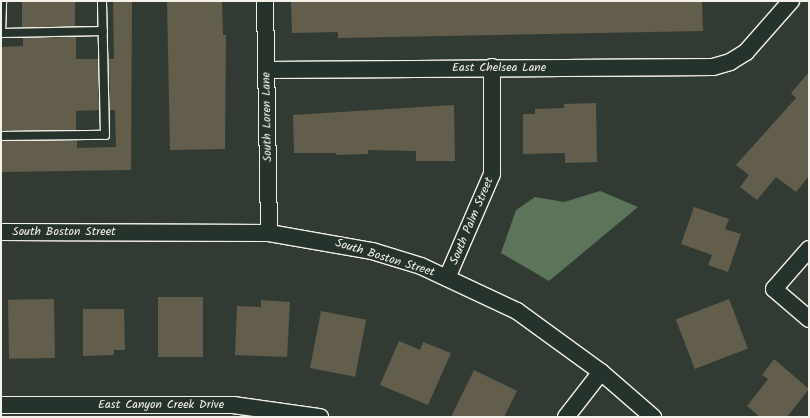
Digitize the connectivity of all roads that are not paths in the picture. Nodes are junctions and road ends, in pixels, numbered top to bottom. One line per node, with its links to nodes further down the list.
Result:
1 (2, 1): 6 (lane)
2 (102, 1): 5 (lane)
3 (265, 1): 8 (street, South Loren Lane)
4 (791, 1): 7 (street, East Chelsea Lane)
5 (103, 31): 6 (lane); 9 (lane)
6 (2, 33)
7 (492, 67): 8 (street, East Chelsea Lane); 13 (street, South Palm Street)
8 (266, 70): 11 (street, South Loren Lane)
9 (1, 136)
10 (1, 232): 11 (street, South Boston Street)
11 (269, 233): 13 (street, South Boston Street)
12 (809, 249): 14 (street)
13 (448, 278): 15 (street, South Boston Street)
14 (809, 319)
15 (602, 372): 18 (street); 19 (street, South Boston Street)
16 (1, 405): 17 (street, East Canyon Creek Drive)
17 (320, 417)
18 (566, 417)
19 (653, 417)

